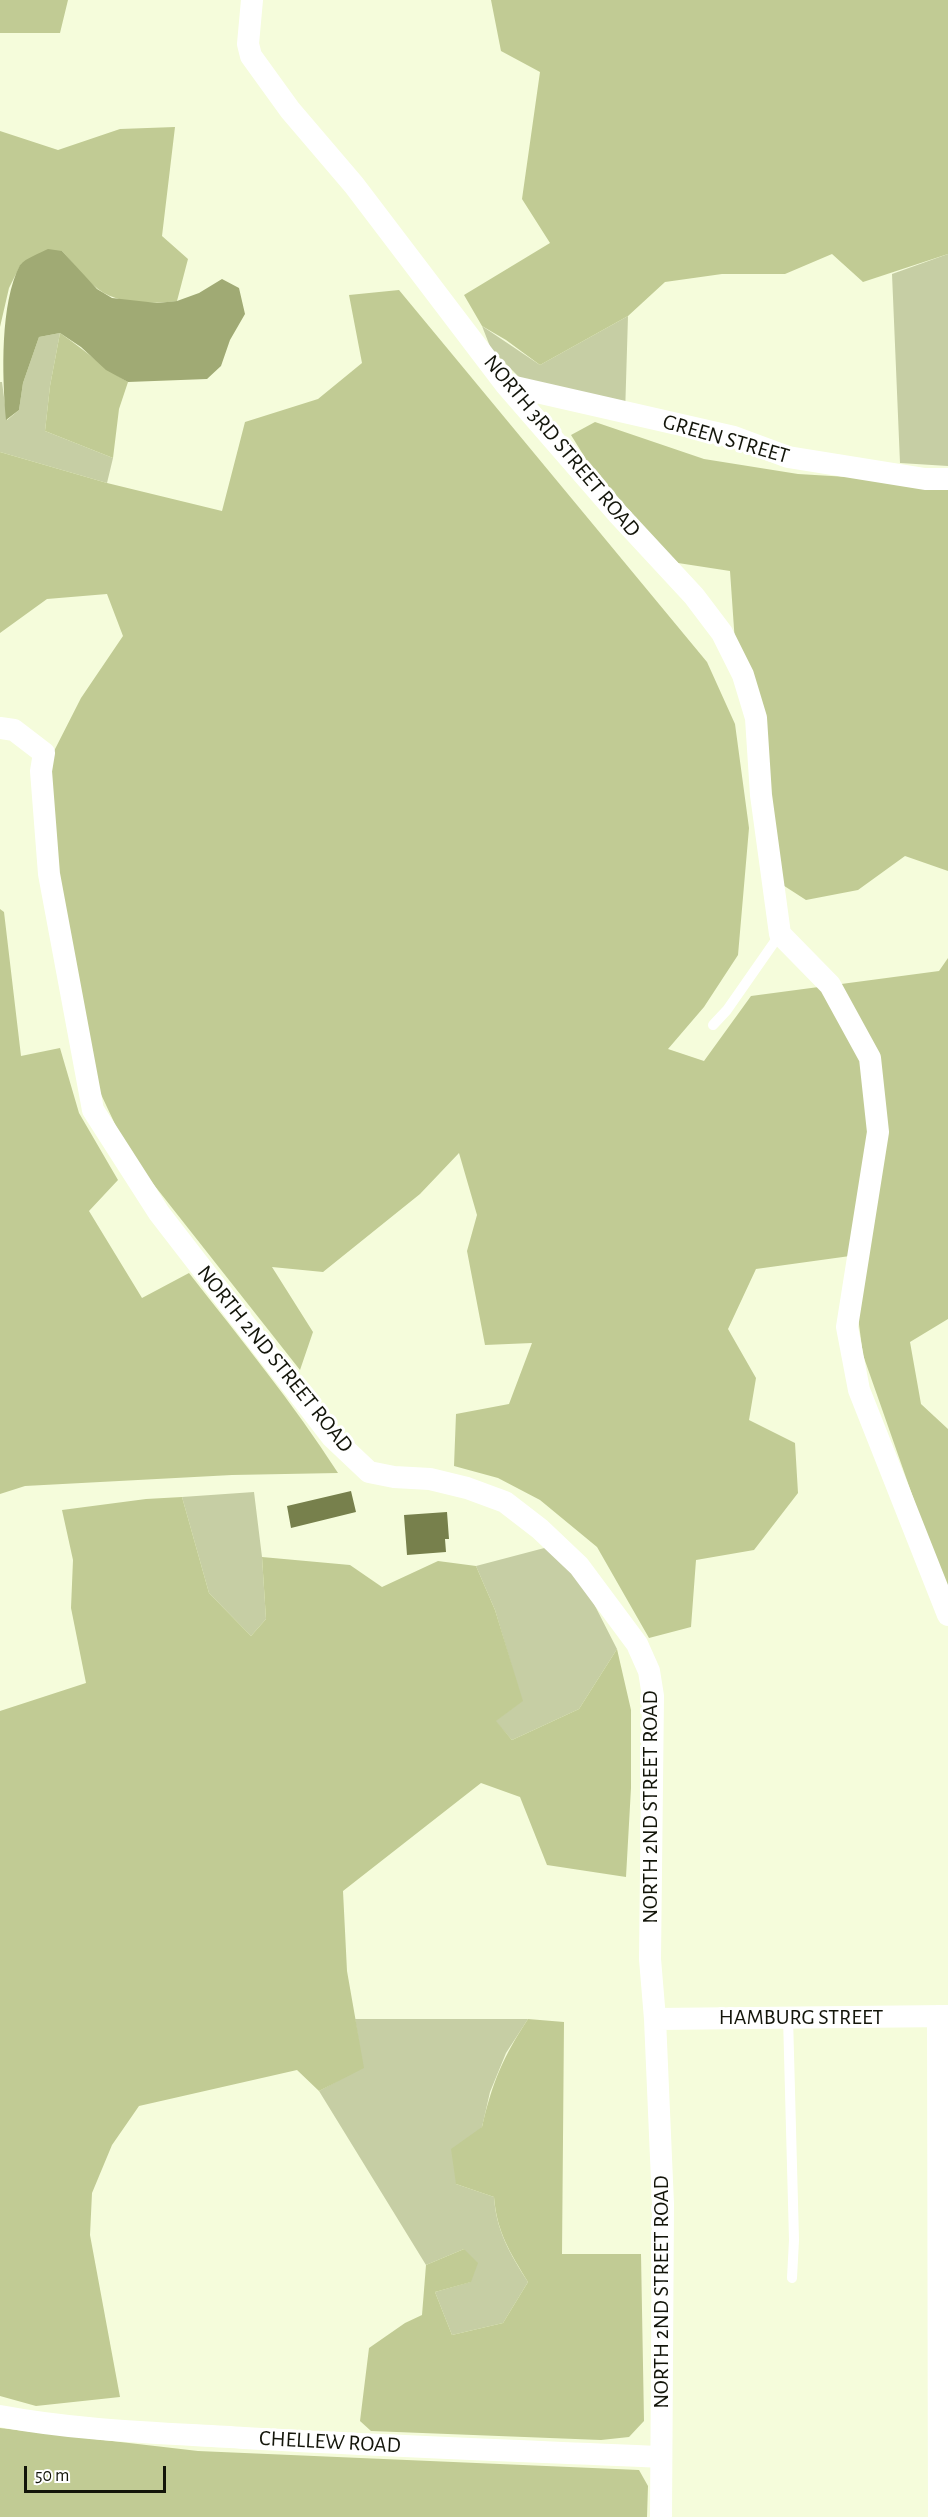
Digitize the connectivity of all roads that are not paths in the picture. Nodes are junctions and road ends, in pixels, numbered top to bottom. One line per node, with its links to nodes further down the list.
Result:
1 (252, 0): 2 (street, NORTH 3RD STREET ROAD)
2 (506, 385): 3 (street, GREEN STREET); 5 (street, NORTH 3RD STREET ROAD)
3 (948, 479)
4 (0, 728): 10 (street, NORTH 2ND STREET ROAD)
5 (780, 934): 6 (lane); 7 (street)
6 (713, 1025)
7 (948, 1615)
8 (943, 2016): 9 (street, HAMBURG STREET); 11 (street)
9 (788, 2017): 10 (street, HAMBURG STREET); 12 (lane)
10 (655, 2019): 14 (street, NORTH 2ND STREET ROAD)
11 (943, 2226): 16 (street)
12 (792, 2278)
13 (0, 2416): 14 (street, CHELLEW ROAD)
14 (661, 2457): 15 (street, NORTH 2ND STREET ROAD)
15 (661, 2517)
16 (939, 2517)

